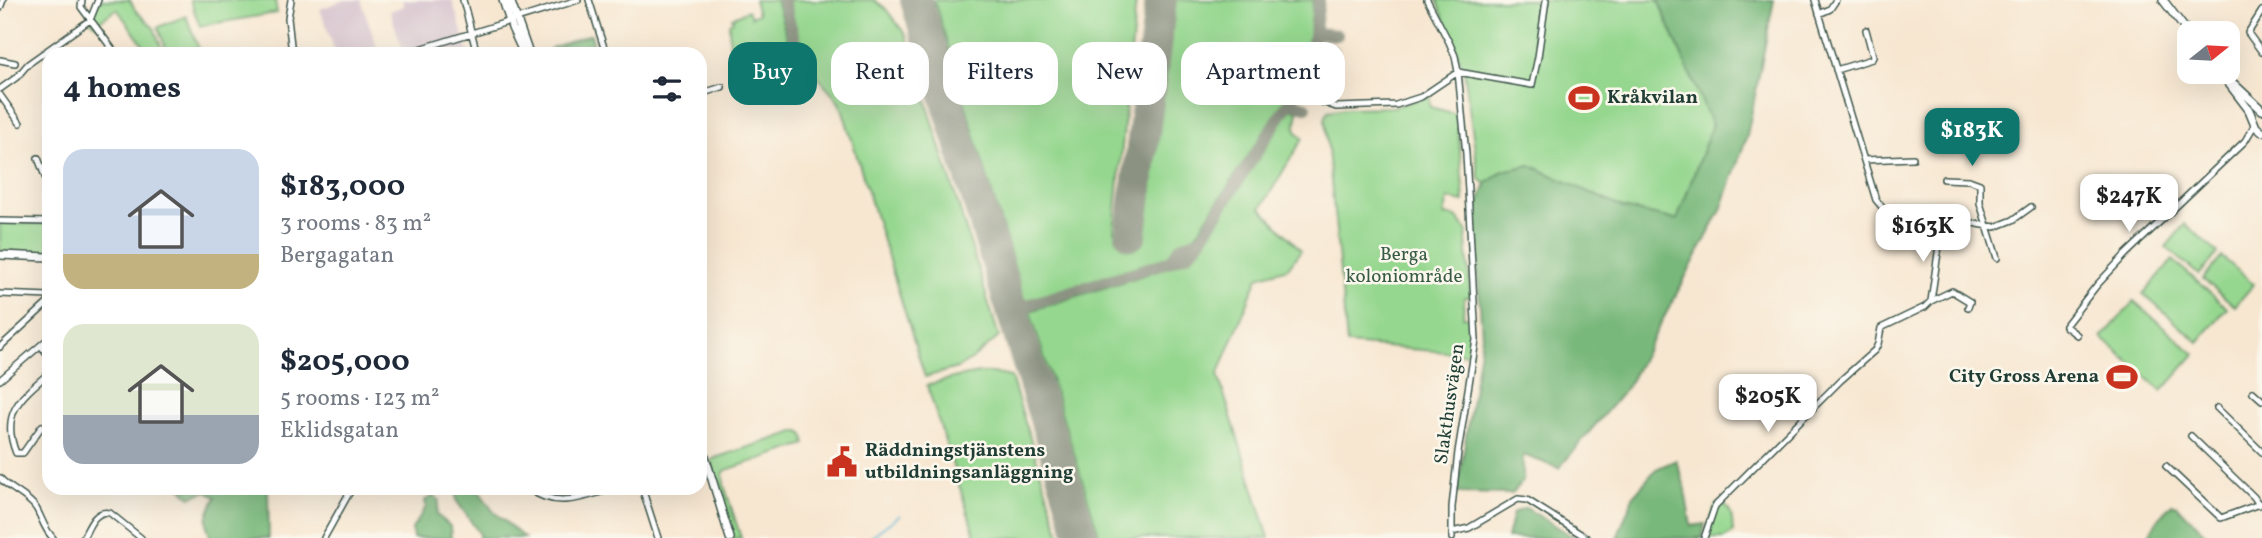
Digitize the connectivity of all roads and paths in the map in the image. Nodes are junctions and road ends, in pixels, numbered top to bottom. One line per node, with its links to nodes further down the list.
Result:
1 (3, 0): 15 (street)
2 (82, 0): 18 (street)
3 (98, 0): 18 (street)
4 (291, 0): 25 (street)
5 (463, 0): 22 (street)
6 (503, 0): 19 (main road)
7 (510, 0): 19 (main road)
8 (578, 0): 19 (street)
9 (589, 0): 29 (street)
10 (1427, 0): 35 (street, Slakthusvägen)
11 (1546, 0): 35 (street)
12 (1815, 0): 17 (street)
13 (1836, 0): 17 (street)
14 (2164, 0): 20 (main road)
15 (0, 8)
16 (2262, 11): 30 (street)
17 (1819, 14): 34 (street)
18 (90, 20): 23 (street); 24 (street)
19 (513, 20): 22 (street); 28 (main road)
20 (2179, 21)
21 (1866, 30): 34 (street)
22 (472, 33): 26 (street); 27 (street)
23 (57, 47)
24 (111, 47)
25 (291, 47)
26 (427, 47)
27 (475, 47)
28 (524, 47)
29 (604, 47)
30 (2262, 52)
31 (42, 57): 39 (street)
32 (0, 60): 33 (street)
33 (15, 63)
34 (1836, 70): 50 (street)
35 (1458, 72): 42 (street); 85 (street, Slakthusvägen)
36 (2230, 84): 44 (main road)
37 (2233, 84): 43 (main road)
38 (722, 87): 40 (street)
39 (0, 89)
40 (707, 92)
41 (0, 95): 45 (street)
42 (1330, 105)
43 (2262, 112): 44 (main road)
44 (2255, 122): 46 (main road); 47 (street)
45 (20, 123)
46 (2262, 132): 47 (street)
47 (2245, 141): 66 (street)
48 (38, 158): 51 (street)
49 (1913, 158): 50 (street)
50 (1864, 160): 54 (street)
51 (42, 169)
52 (1944, 179): 57 (street)
53 (2031, 207): 57 (street)
54 (1943, 218): 57 (street); 63 (street)
55 (0, 220): 56 (street)
56 (42, 222)
57 (1987, 226): 60 (street)
58 (0, 255): 59 (main road)
59 (42, 257)
60 (1997, 258)
61 (0, 294): 62 (street)
62 (42, 296)
63 (1931, 301): 64 (street); 93 (street)
64 (1968, 307)
65 (42, 308): 68 (street)
66 (2077, 335)
67 (41, 346): 69 (street)
68 (0, 347)
69 (0, 380)
70 (42, 380): 74 (street)
71 (2253, 392): 72 (street)
72 (2262, 400)
73 (2217, 408): 76 (street)
74 (42, 426)
75 (2191, 436): 84 (street)
76 (2262, 452)
77 (2166, 466): 84 (street)
78 (707, 471): 91 (main road)
79 (0, 478): 86 (street)
80 (348, 495): 89 (street)
81 (539, 495): 82 (street)
82 (592, 495)
83 (644, 495): 90 (street)
84 (2260, 504)
85 (1452, 535): 92 (street, Slakthusvägen)
86 (52, 538)
87 (83, 538): 88 (street)
88 (141, 538)
89 (324, 538)
90 (659, 538)
91 (730, 538)
92 (1587, 538)
93 (1704, 538)

